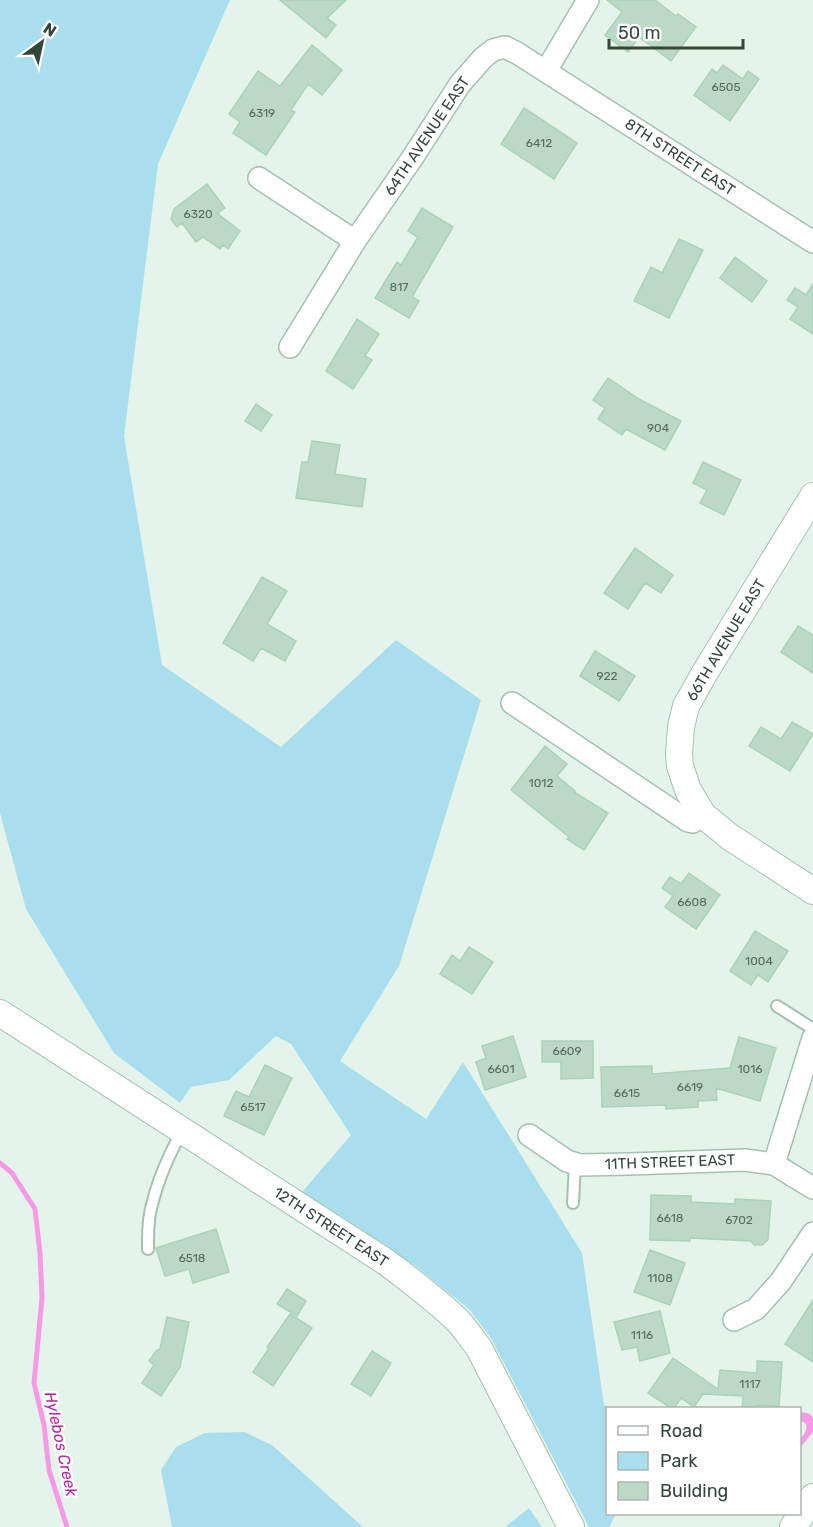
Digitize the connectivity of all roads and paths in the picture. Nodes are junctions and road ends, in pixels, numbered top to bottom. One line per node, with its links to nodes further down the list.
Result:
1 (581, 3): 2 (street)
2 (546, 71): 4 (street, 64TH AVENUE EAST); 5 (street, 8TH STREET EAST)
3 (259, 178): 4 (street)
4 (356, 241): 6 (street, 64TH AVENUE EAST)
5 (813, 242)
6 (290, 347)
7 (813, 496): 9 (street, 66TH AVENUE EAST)
8 (512, 703): 9 (street)
9 (703, 815): 10 (street)
10 (813, 891)
11 (777, 1006): 13 (lane)
12 (0, 1013): 15 (street, 12TH STREET EAST)
13 (813, 1029)
14 (813, 1038): 18 (street)
15 (182, 1131): 22 (lane); 25 (street, 12TH STREET EAST)
16 (529, 1135): 17 (street, 11TH STREET EAST)
17 (575, 1163): 18 (street, 11TH STREET EAST); 20 (lane)
18 (774, 1164): 19 (street, 11TH STREET EAST)
19 (813, 1188)
20 (573, 1203)
21 (813, 1233): 23 (street)
22 (148, 1249)
23 (734, 1320)
24 (813, 1497): 26 (street)
25 (571, 1527)
26 (793, 1527)

